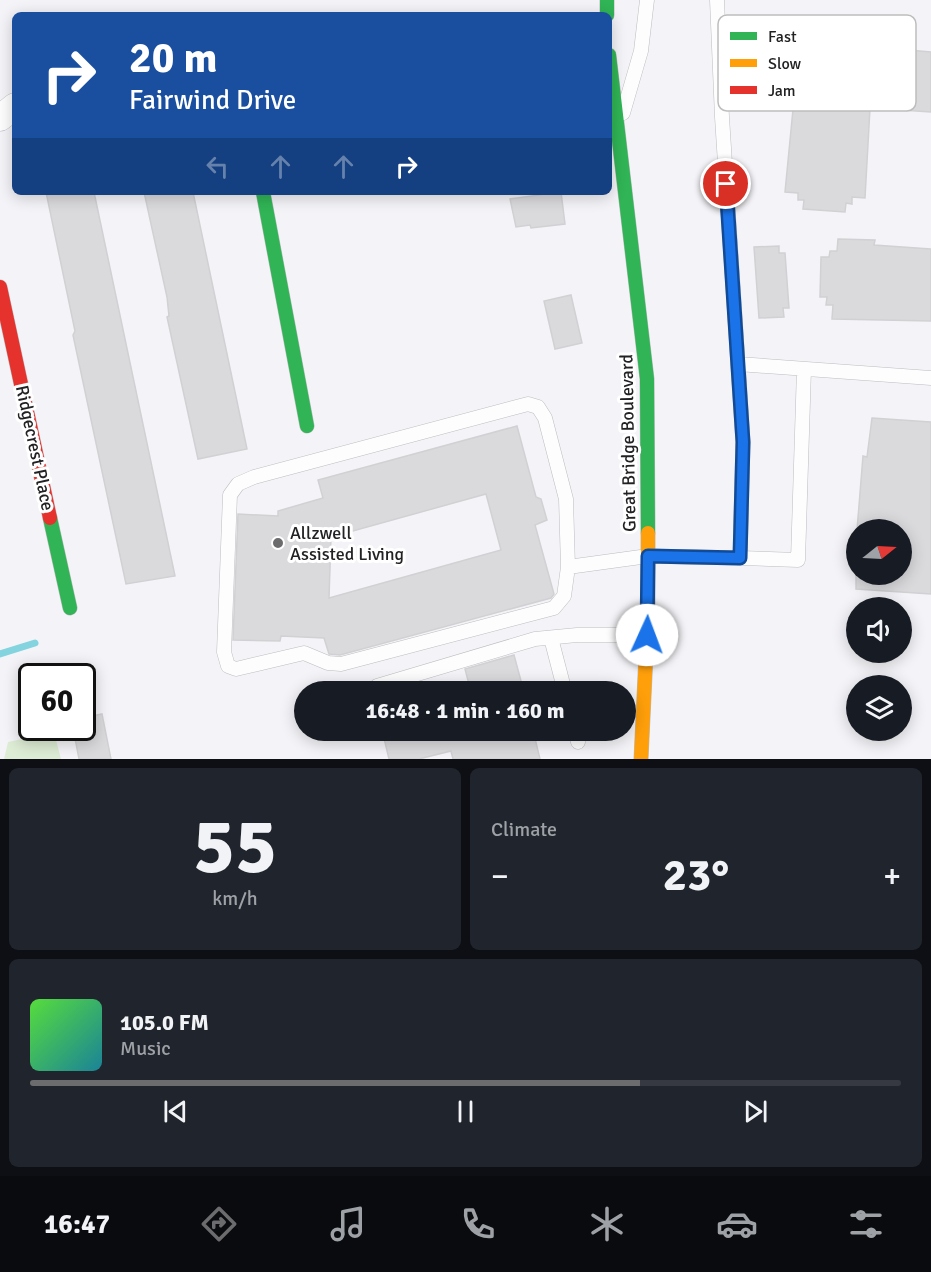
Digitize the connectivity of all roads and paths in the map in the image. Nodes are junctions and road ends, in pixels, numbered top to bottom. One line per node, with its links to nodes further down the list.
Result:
1 (647, 0): 8 (lane)
2 (717, 0): 3 (lane)
3 (718, 17)
4 (12, 108): 7 (street)
5 (612, 111): 8 (main road, Great Bridge Boulevard)
6 (723, 111): 11 (lane)
7 (0, 118)
8 (616, 138): 15 (main road, Great Bridge Boulevard)
9 (271, 195): 14 (main road)
10 (0, 287): 18 (main road, Ridgecrest Place)
11 (738, 364): 12 (lane); 16 (lane)
12 (804, 369): 13 (lane); 16 (lane)
13 (931, 378)
14 (307, 426)
15 (648, 556): 16 (lane); 17 (lane); 19 (main road, Great Bridge Boulevard)
16 (740, 558)
17 (568, 567): 17 (lane)
18 (70, 608)
19 (647, 635): 20 (lane); 23 (main road, Great Bridge Boulevard)
20 (550, 638): 21 (lane); 22 (lane)
21 (393, 681)
22 (562, 681)
23 (640, 759)

